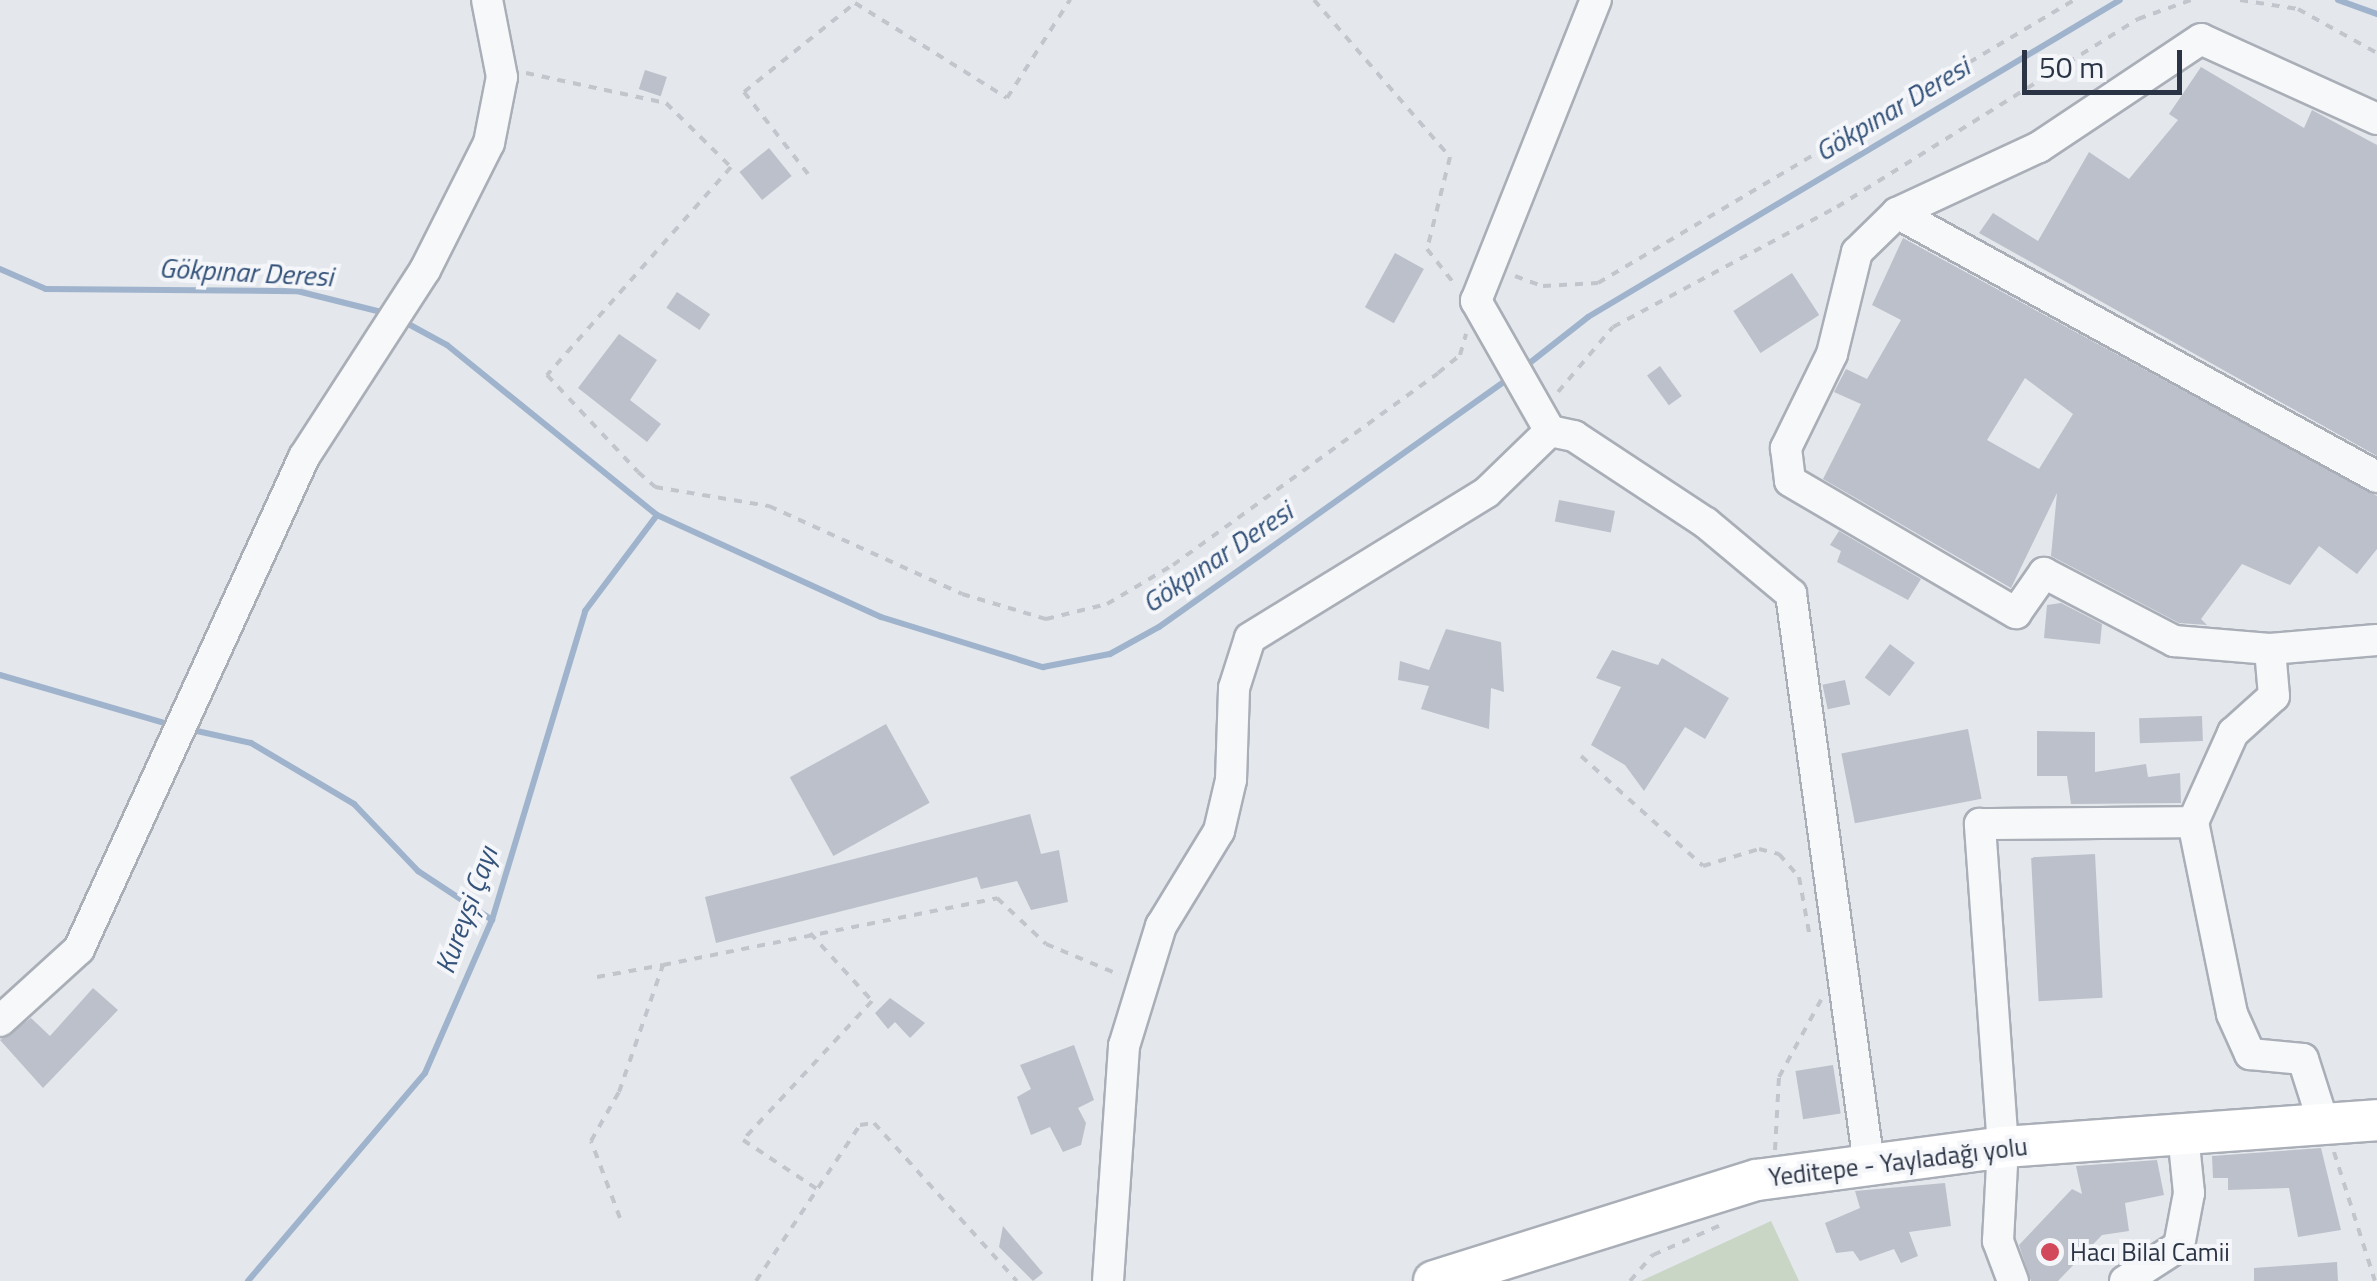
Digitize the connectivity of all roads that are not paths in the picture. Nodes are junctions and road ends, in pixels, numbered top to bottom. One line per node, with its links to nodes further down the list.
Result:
1 (486, 0): 10 (street)
2 (1596, 0): 5 (street)
3 (2377, 120): 4 (street)
4 (1897, 214): 6 (street); 8 (street)
5 (1548, 421): 15 (street); 16 (street)
6 (2377, 478)
7 (2377, 640): 8 (street)
8 (2270, 650): 9 (street)
9 (2193, 822): 12 (street); 14 (street)
10 (0, 1020)
11 (2377, 1120): 12 (main road, Yeditepe - Yayladağı yolu)
12 (2324, 1124): 13 (main road, Yeditepe - Yayladağı yolu)
13 (2183, 1134): 14 (main road, Yeditepe - Yayladağı yolu); 19 (street)
14 (2003, 1147): 15 (main road, Yeditepe - Yayladağı yolu); 18 (street)
15 (1869, 1165): 17 (main road, Yeditepe - Yayladağı yolu)
16 (1108, 1281)
17 (1434, 1281)
18 (2013, 1281)
19 (2125, 1281)

